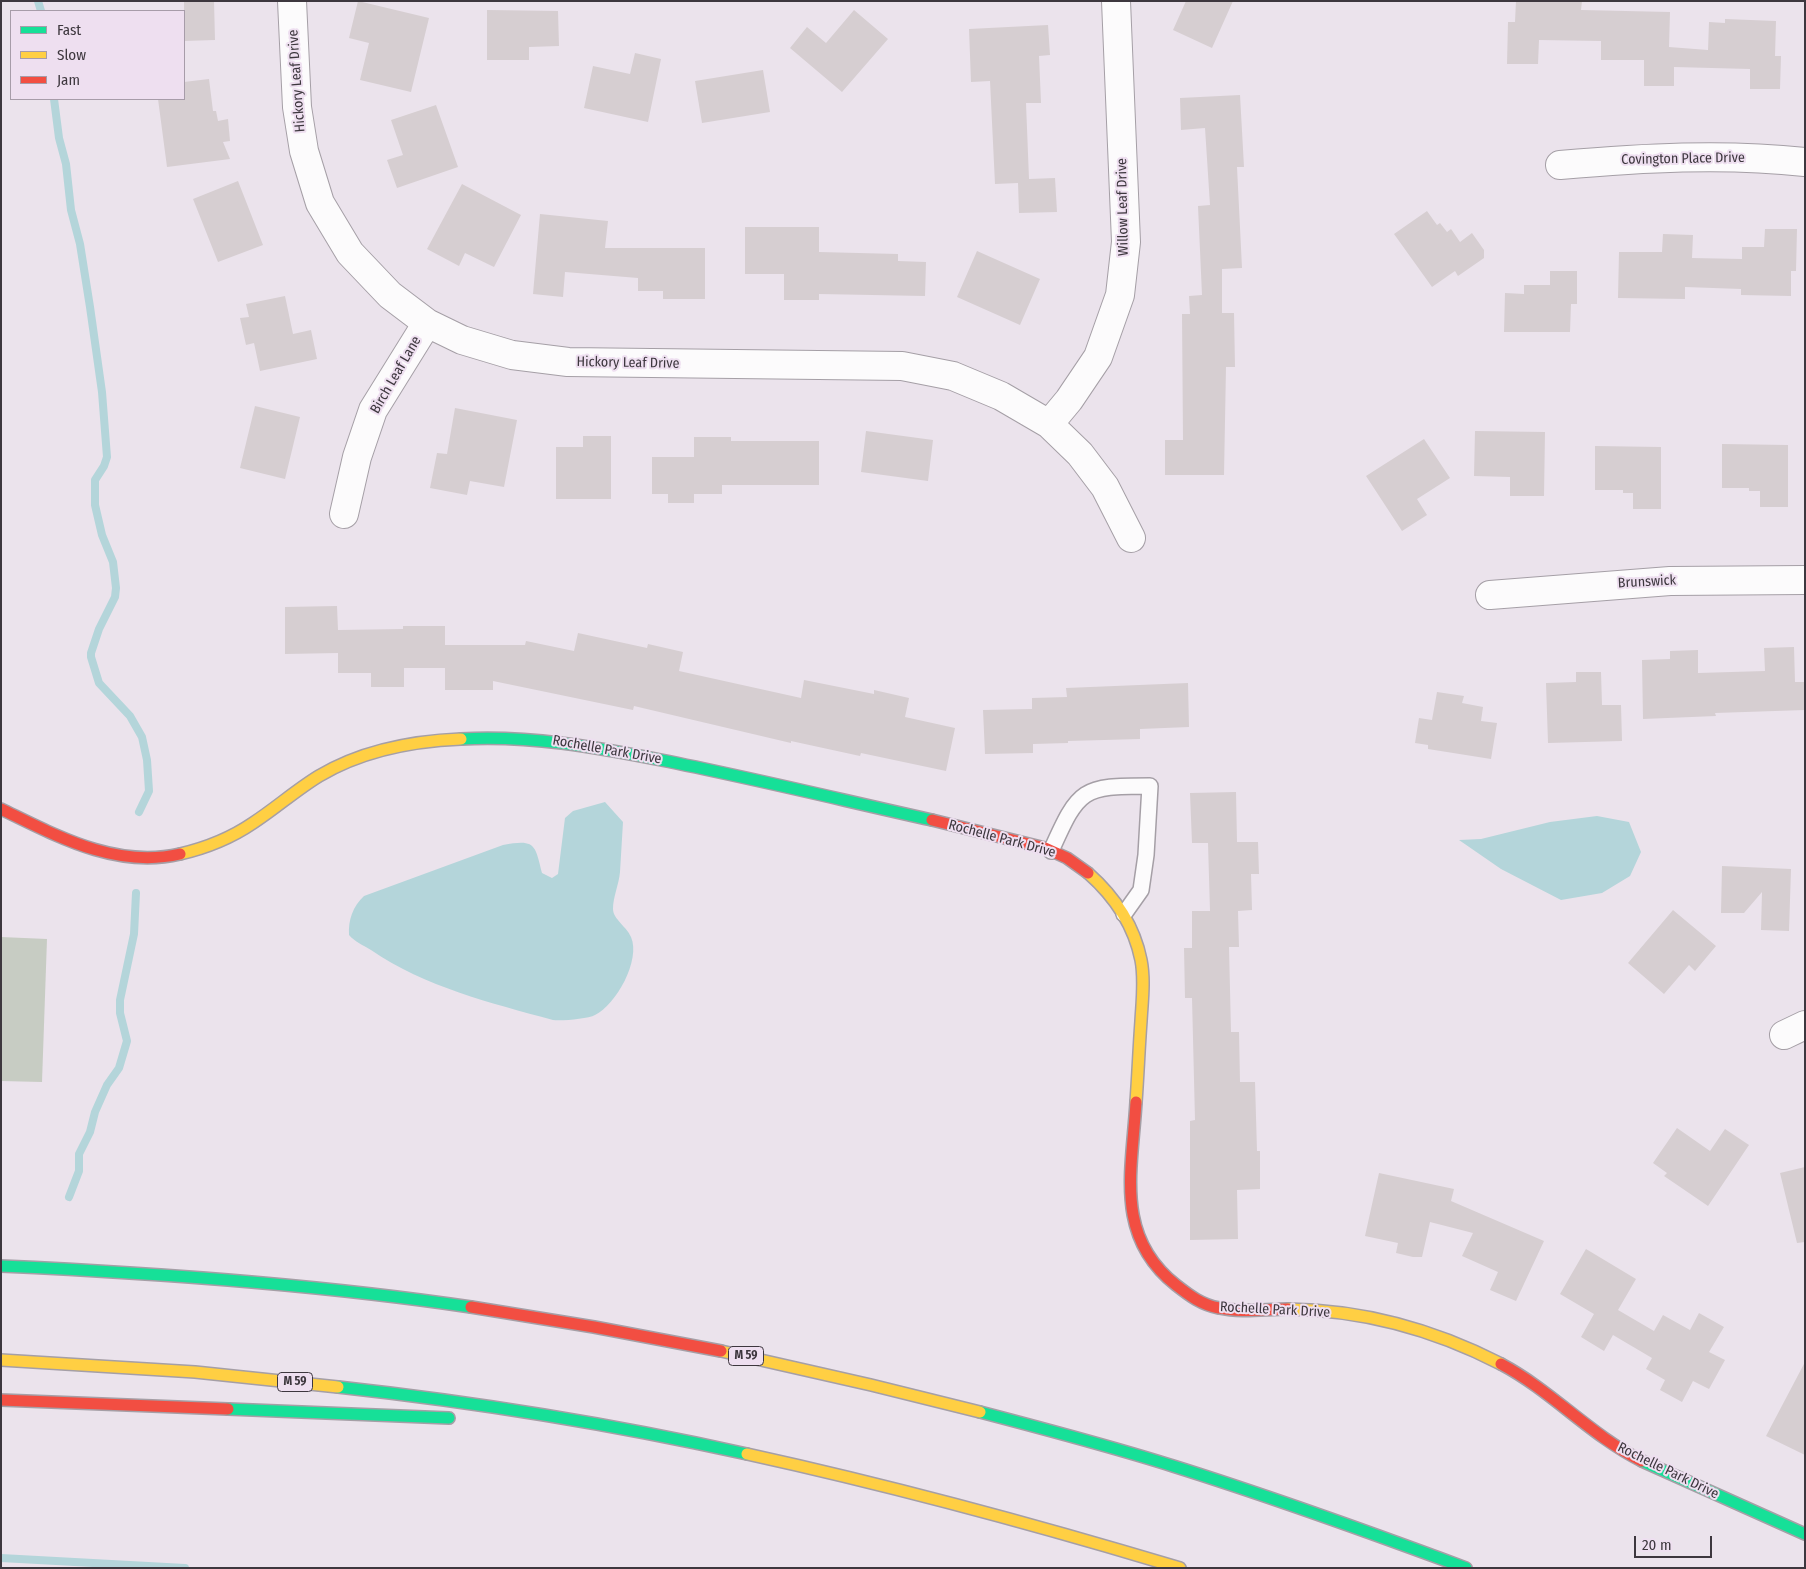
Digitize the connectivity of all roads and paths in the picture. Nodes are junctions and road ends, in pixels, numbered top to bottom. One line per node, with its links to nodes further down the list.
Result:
1 (292, 1): 5 (street, Hickory Leaf Drive)
2 (1116, 1): 6 (street, Willow Leaf Drive)
3 (1805, 162): 4 (street, Covington Place Drive)
4 (1560, 165)
5 (427, 323): 6 (street, Hickory Leaf Drive); 7 (street, Birch Leaf Lane)
6 (1049, 424): 8 (street, Hickory Leaf Drive)
7 (344, 514)
8 (1130, 538)
9 (1805, 580): 10 (street, Brunswick)
10 (1490, 595)
11 (1, 809): 12 (main road, Rochelle Park Drive)
12 (1051, 851): 13 (main road, Rochelle Park Drive); 13 (lane)
13 (1124, 914): 20 (main road, Rochelle Park Drive)
14 (1, 1266): 22 (main road, M 59)
15 (1, 1360): 19 (main road, M 59)
16 (1, 1400): 17 (main road)
17 (457, 1418)
18 (507, 1420): 19 (main road)
19 (587, 1424): 21 (main road, M 59)
20 (1805, 1534)
21 (1180, 1568)
22 (1466, 1568)

